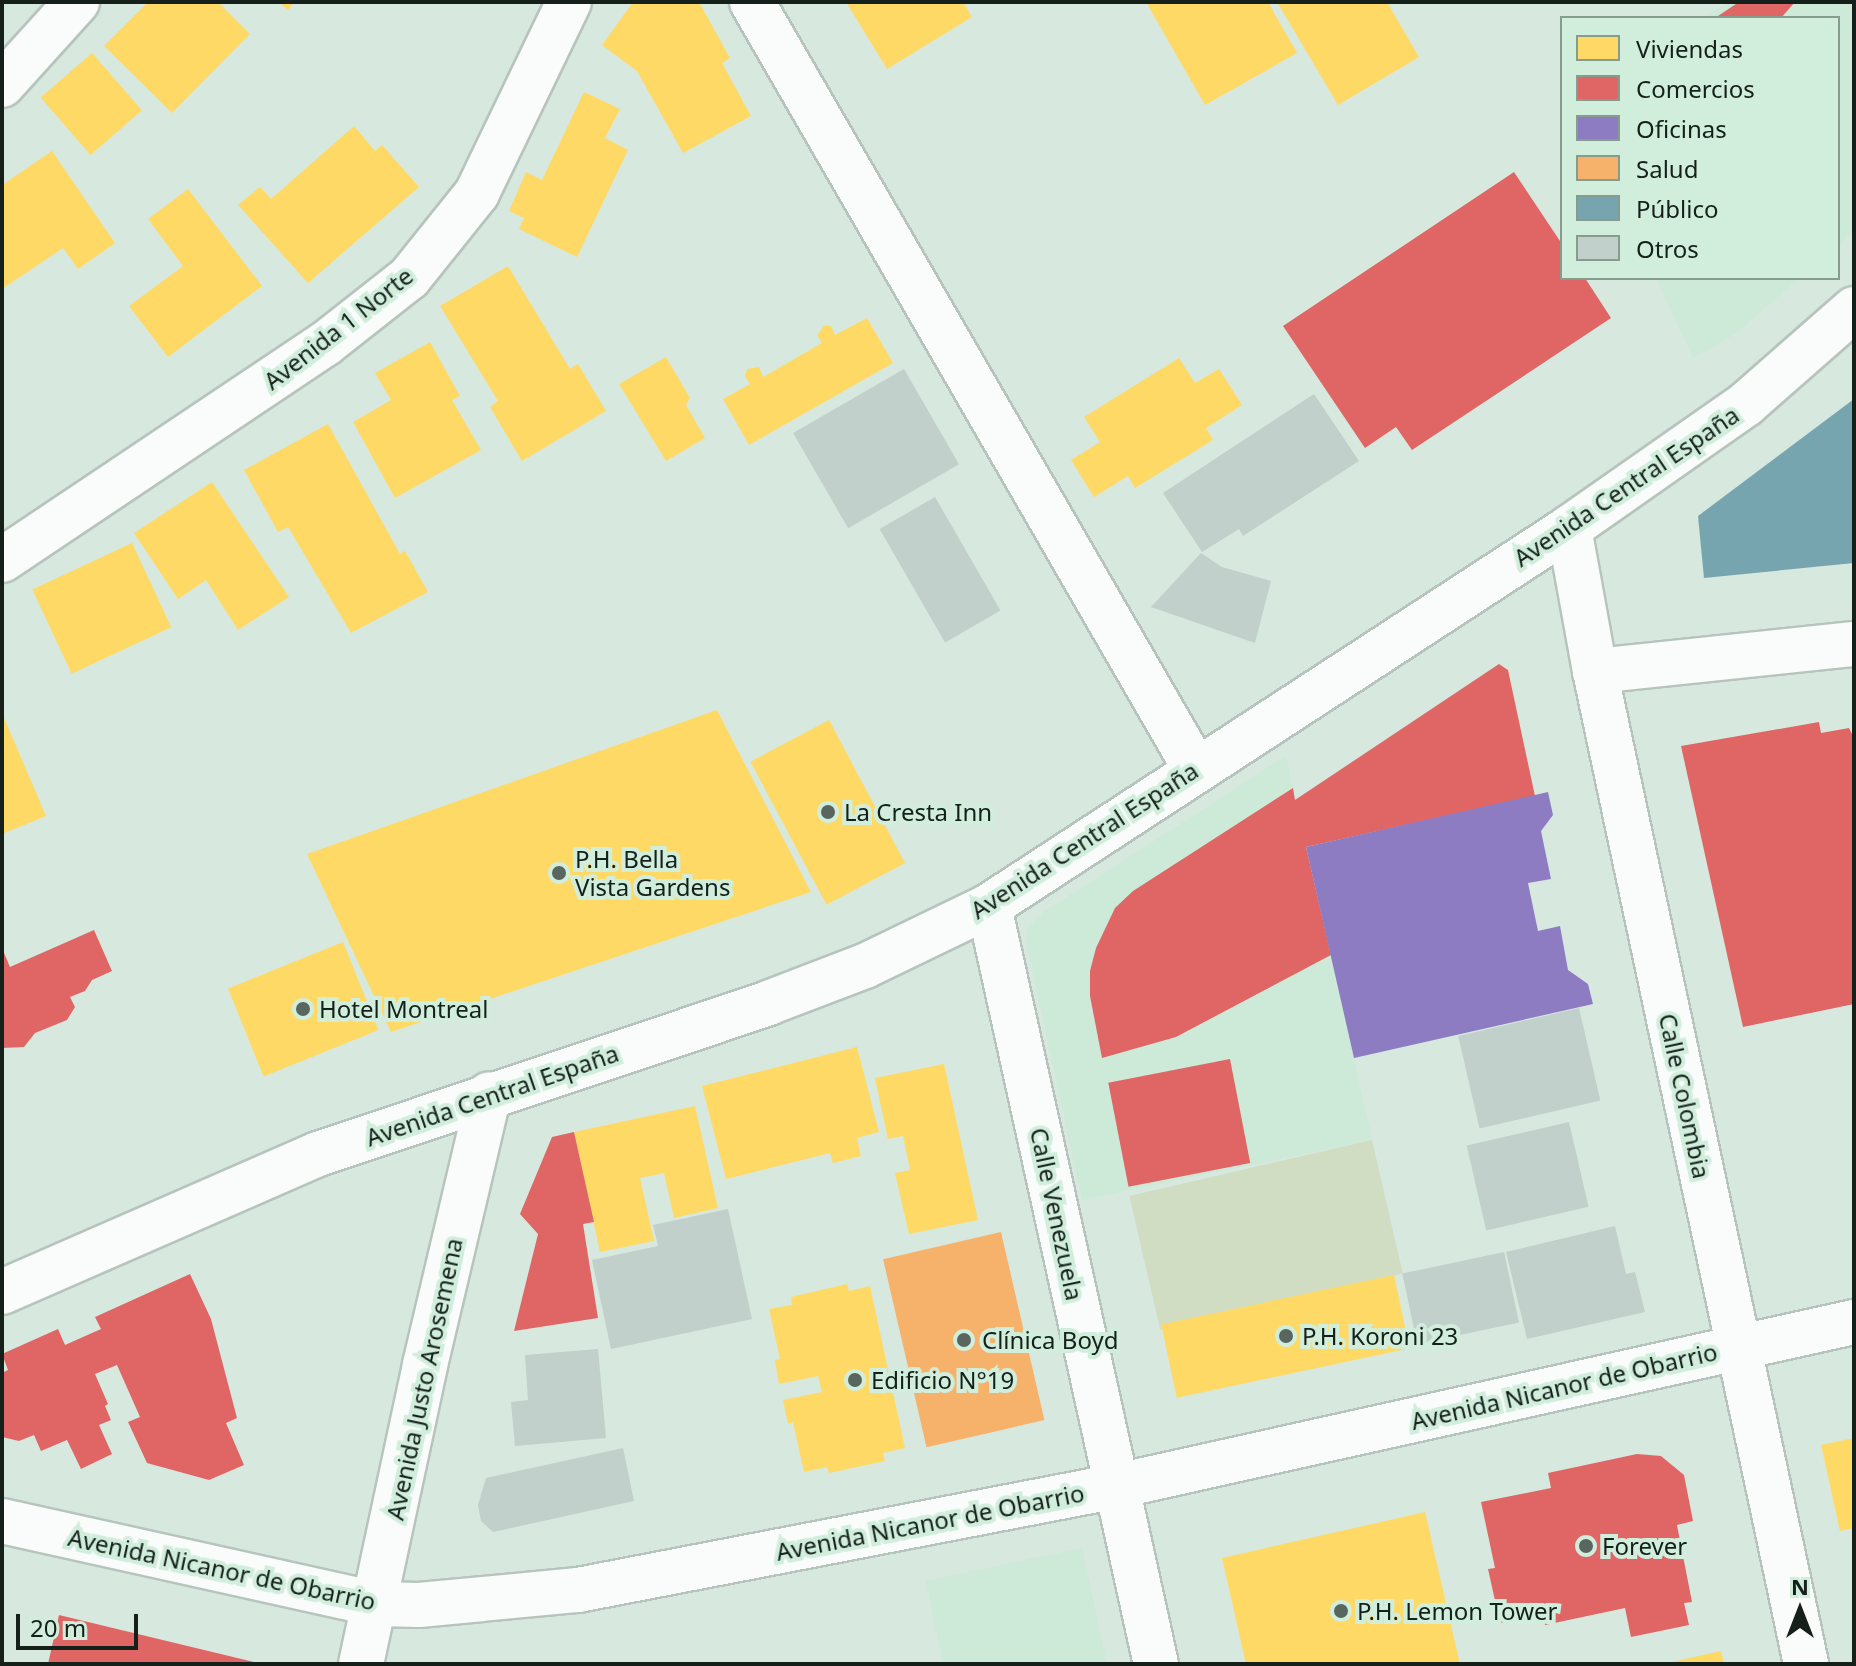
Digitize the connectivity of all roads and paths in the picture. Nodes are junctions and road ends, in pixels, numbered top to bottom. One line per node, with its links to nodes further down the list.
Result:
1 (77, 2): 4 (street)
2 (569, 2): 7 (street, Avenida 1 Norte)
3 (752, 2): 10 (street)
4 (2, 85)
5 (1854, 309): 6 (street, Avenida Central España)
6 (1569, 528): 9 (street, Calle Colombia); 10 (street, Avenida Central España)
7 (2, 560)
8 (1854, 644): 9 (street)
9 (1595, 671): 15 (street, Calle Colombia)
10 (1195, 768): 11 (street, Avenida Central España)
11 (989, 906): 12 (street, Avenida Central España); 16 (street, Calle Venezuela)
12 (489, 1094): 13 (street, Avenida Central España); 18 (street, Avenida Justo Arosemena)
13 (2, 1292)
14 (1854, 1322): 15 (street, Avenida Nicanor de Obarrio)
15 (1738, 1347): 16 (street, Avenida Nicanor de Obarrio); 21 (street, Calle Colombia)
16 (1117, 1486): 18 (street, Avenida Nicanor de Obarrio); 20 (street, Calle Venezuela)
17 (2, 1521): 18 (street, Avenida Nicanor de Obarrio)
18 (375, 1604): 19 (street, Avenida Justo Arosemena)
19 (361, 1664)
20 (1156, 1664)
21 (1806, 1664)

